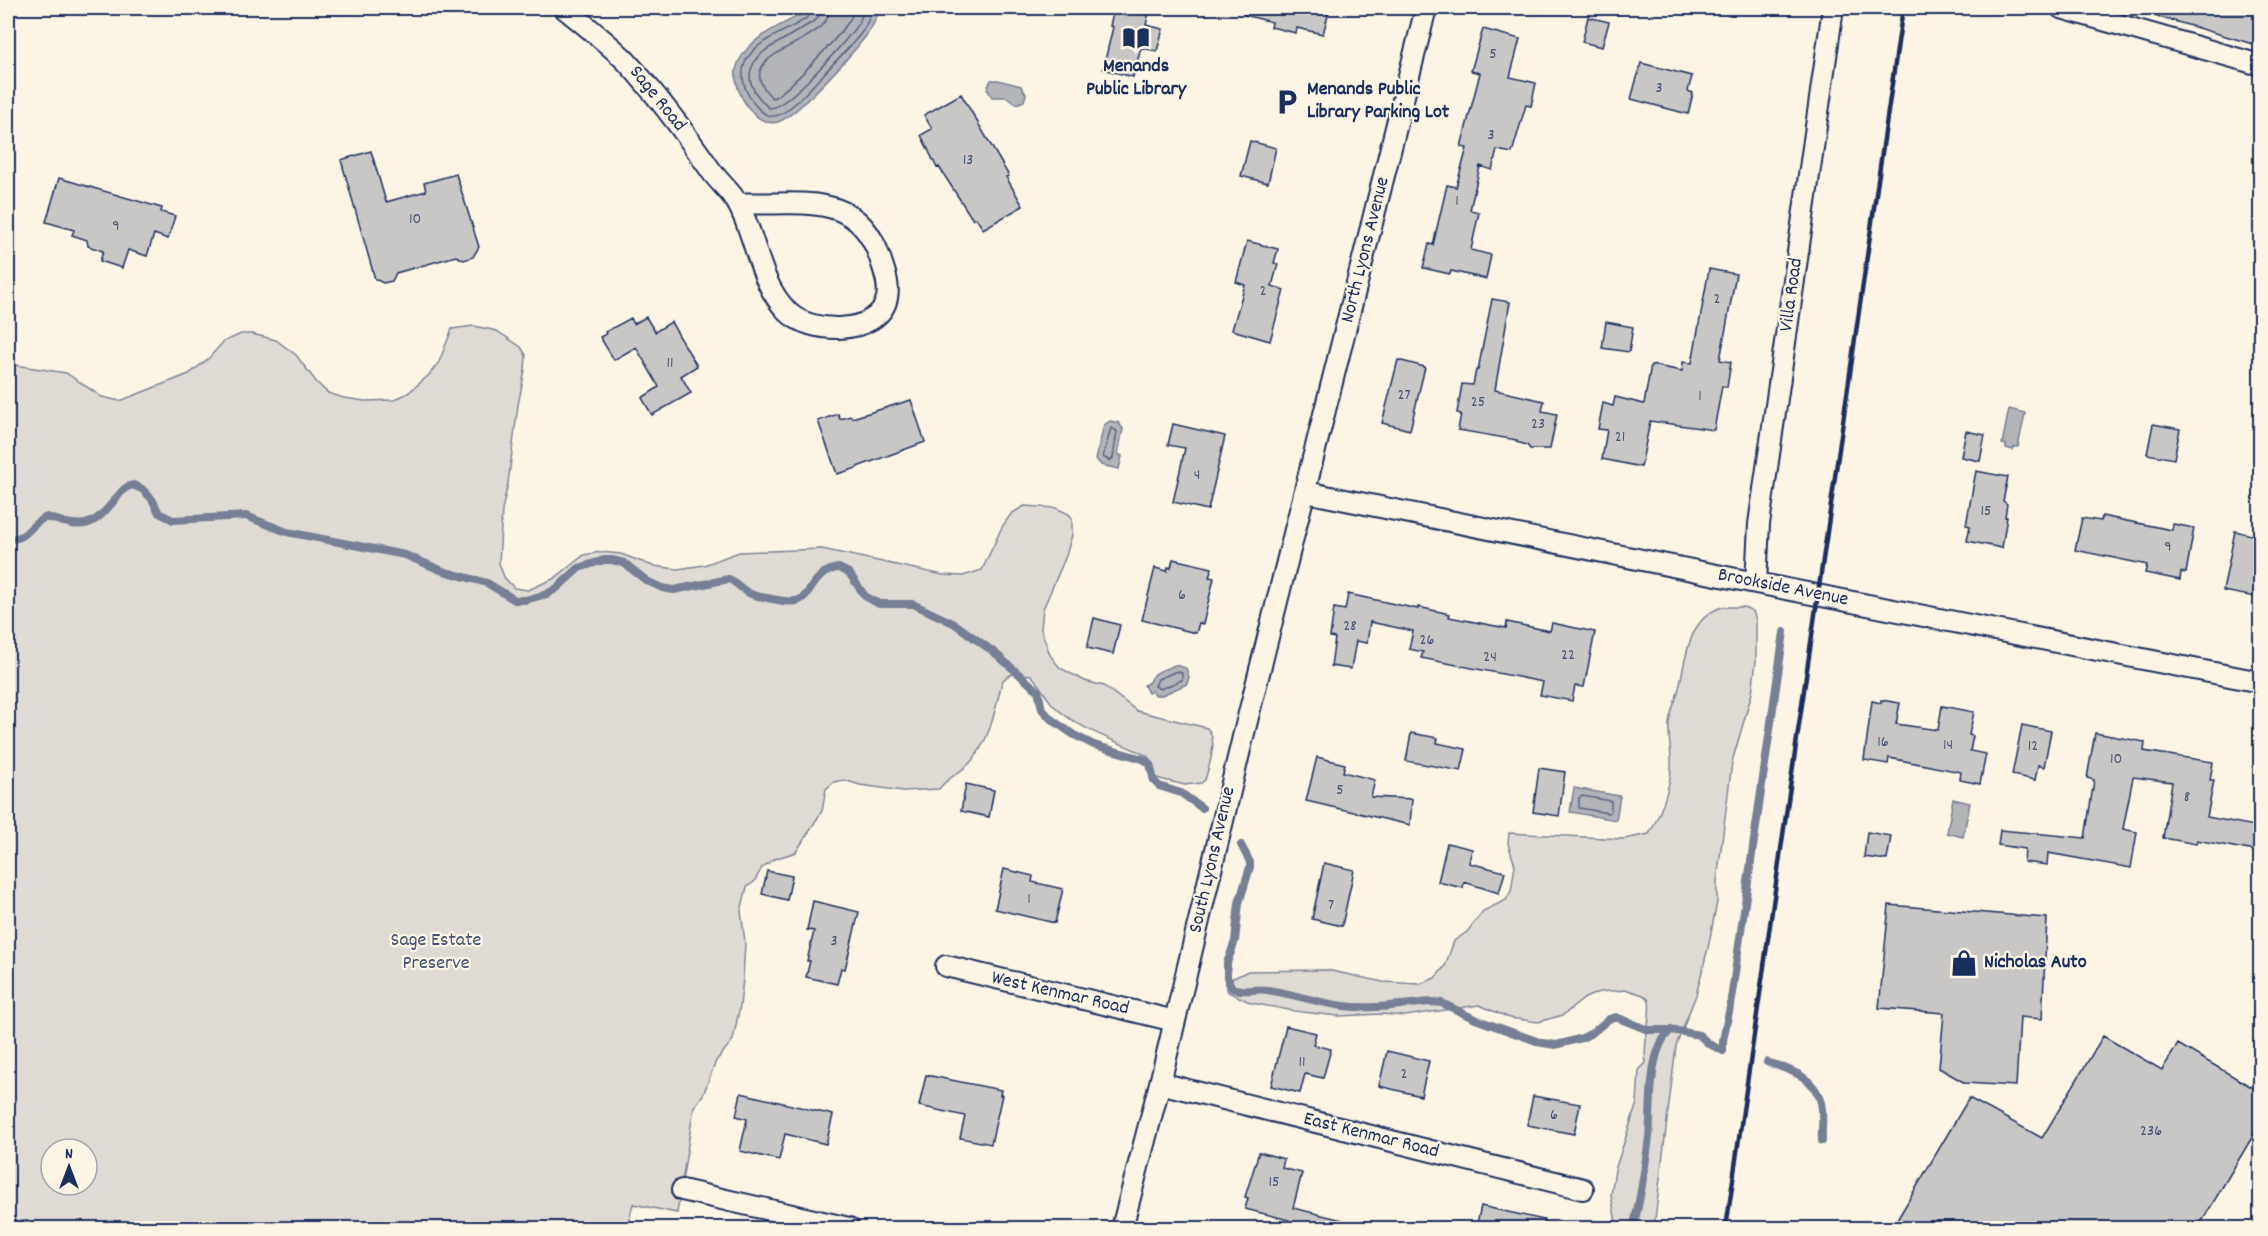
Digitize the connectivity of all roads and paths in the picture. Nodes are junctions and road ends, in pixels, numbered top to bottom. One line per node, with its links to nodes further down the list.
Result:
1 (564, 8): 6 (street, Sage Road)
2 (1426, 8): 7 (street, North Lyons Avenue)
3 (1833, 8): 8 (street, Villa Road)
4 (2061, 8): 5 (street)
5 (2260, 65)
6 (737, 203): 6 (street, Sage Road)
7 (1306, 492): 8 (street, Brookside Avenue); 11 (street, South Lyons Avenue)
8 (1756, 583): 9 (street, Brookside Avenue)
9 (2260, 682)
10 (946, 966): 11 (street, West Kenmar Road)
11 (1175, 1021): 12 (street, South Lyons Avenue)
12 (1160, 1083): 13 (street, East Kenmar Road); 16 (street, South Lyons Avenue)
13 (1582, 1189)
14 (682, 1190): 15 (street)
15 (849, 1228)
16 (1122, 1228)

